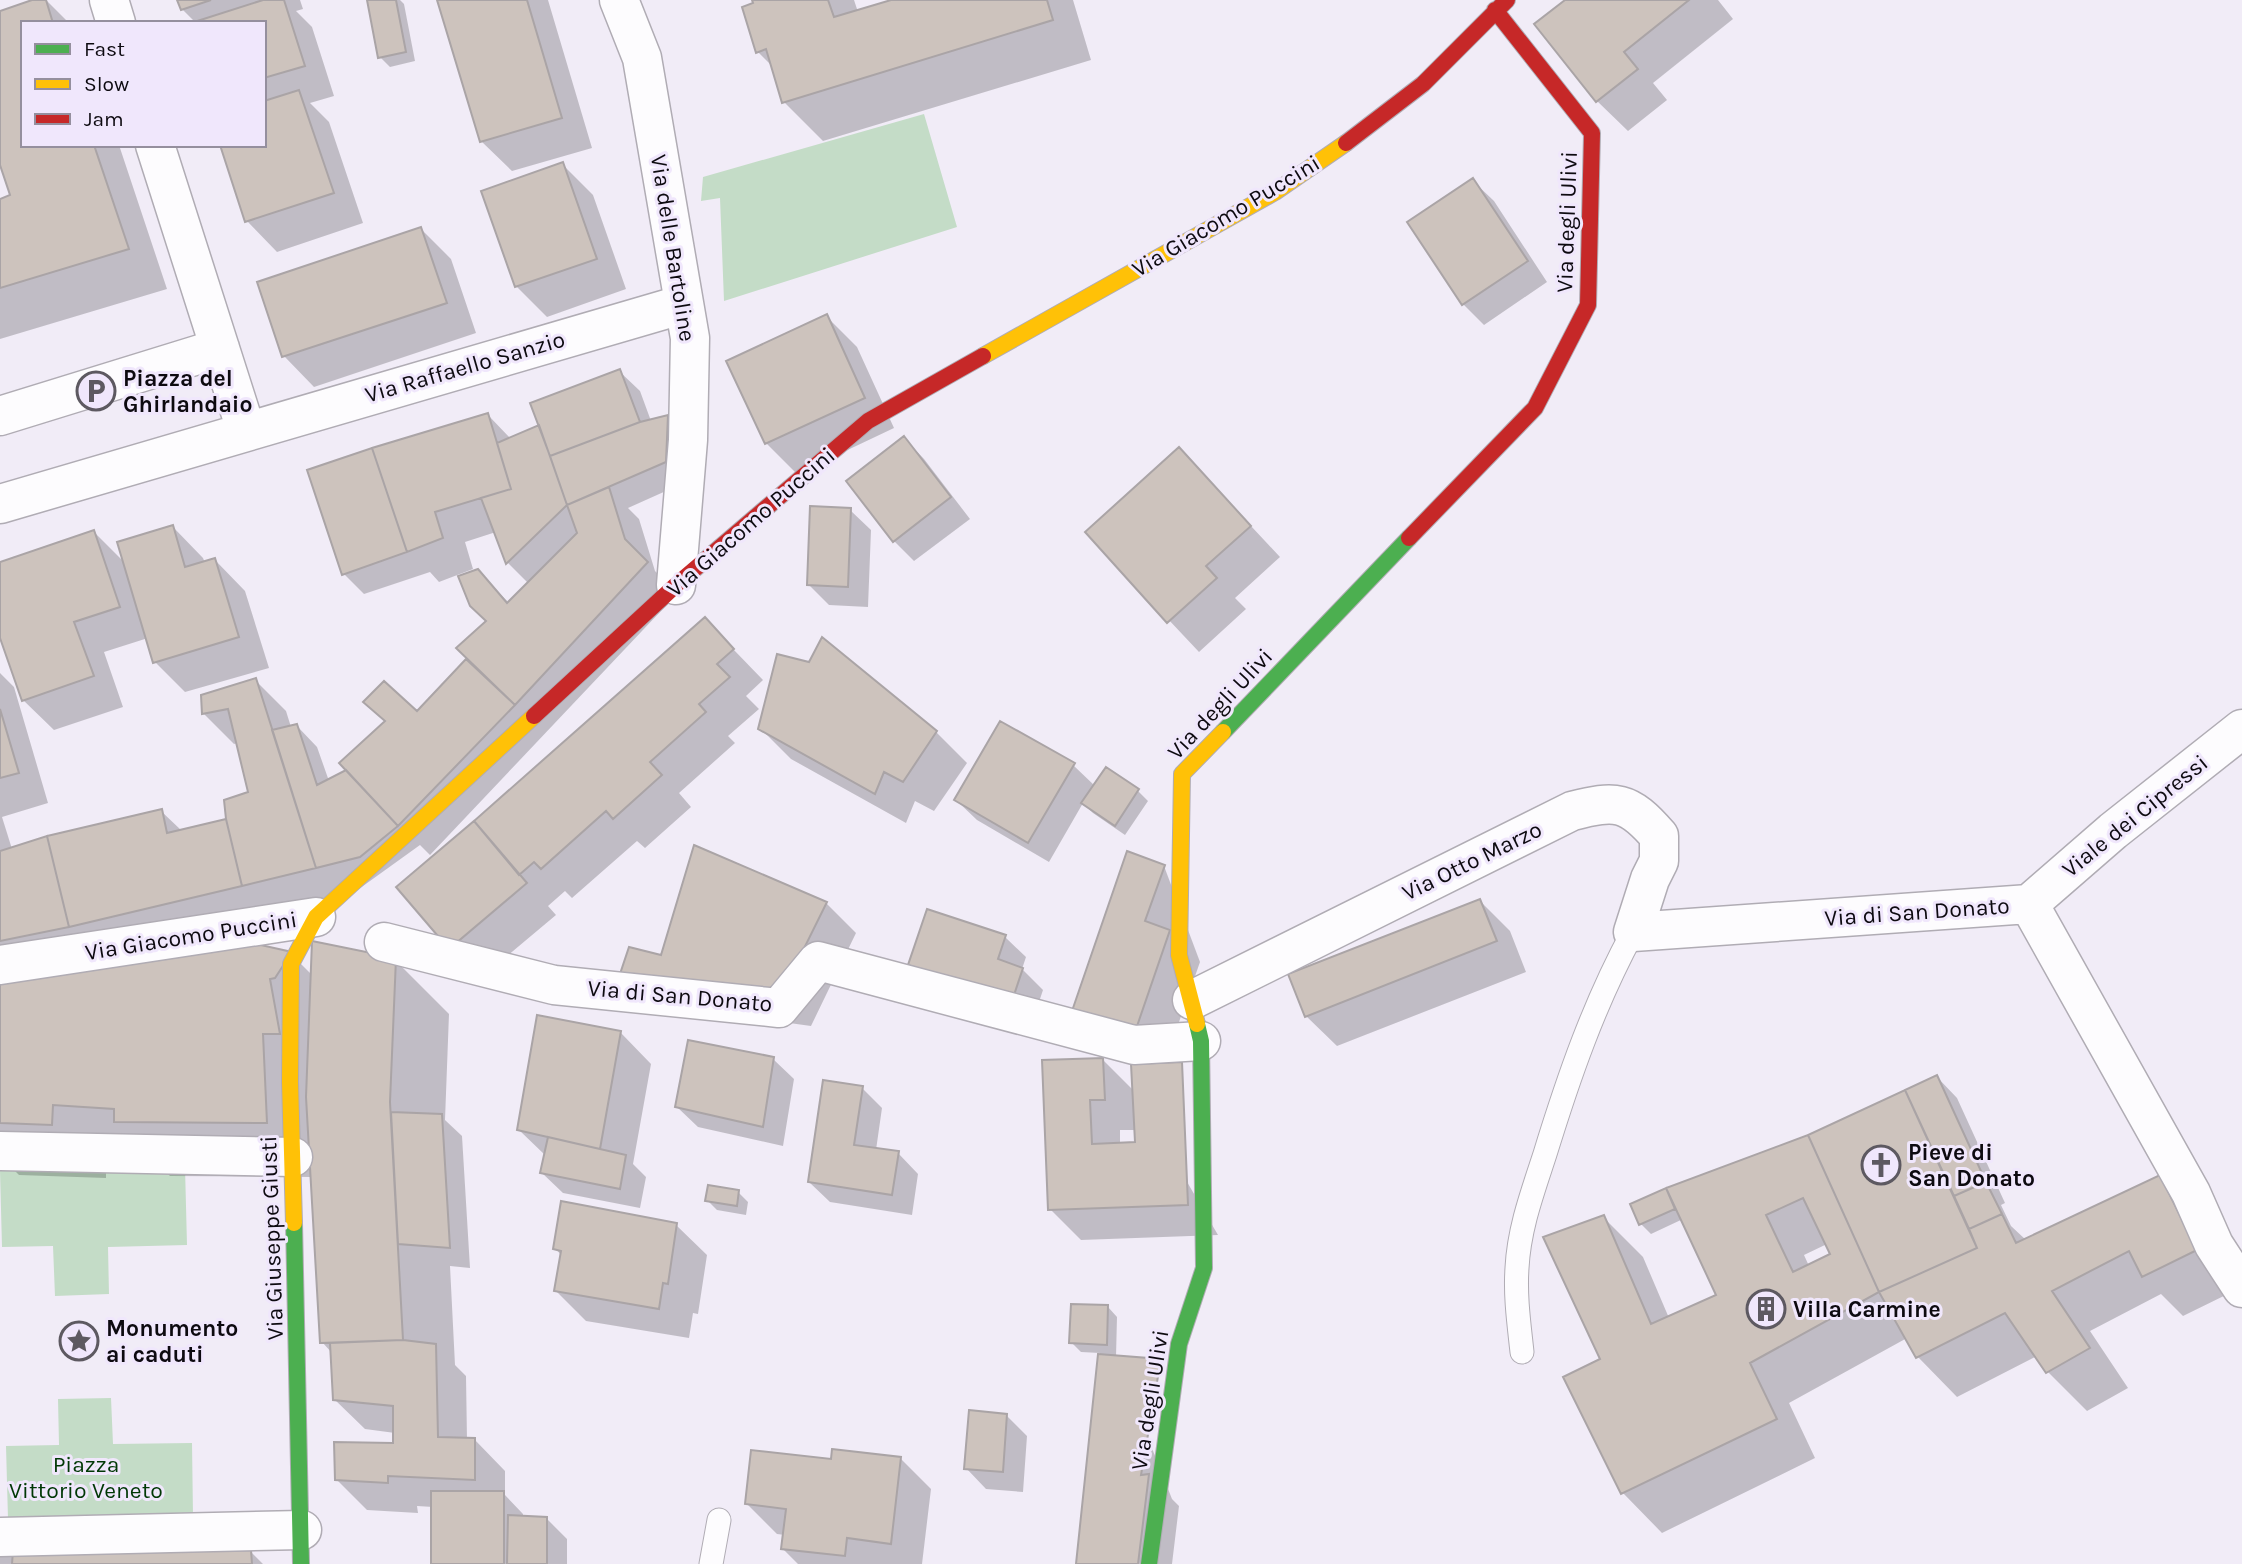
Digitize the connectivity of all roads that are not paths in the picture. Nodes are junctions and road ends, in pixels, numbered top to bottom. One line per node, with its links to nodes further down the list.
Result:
1 (109, 0): 4 (street)
2 (619, 0): 6 (street, Via delle Bartoline)
3 (1501, 5): 11 (street, Via Giacomo Puccini); 18 (street, Via degli Ulivi)
4 (115, 21)
5 (156, 147): 7 (street)
6 (684, 304): 9 (street, Via Raffaello Sanzio); 11 (street, Via delle Bartoline)
7 (220, 348): 8 (street); 9 (street)
8 (0, 416)
9 (246, 430): 10 (street)
10 (0, 503)
11 (676, 585): 14 (street, Via Giacomo Puccini)
12 (2242, 729): 13 (street, Viale dei Cipressi)
13 (2029, 904): 15 (street, Via di San Donato); 22 (street, Via di San Donato)
14 (316, 917): 17 (street, Via Giacomo Puccini); 21 (street, Via Giuseppe Giusti)
15 (1633, 932): 18 (street, Via Otto Marzo); 23 (lane)
16 (384, 942): 19 (street, Via di San Donato)
17 (0, 965)
18 (1192, 1000): 19 (street, Via degli Ulivi)
19 (1201, 1041): 28 (street, Via degli Ulivi)
20 (0, 1151): 21 (street)
21 (293, 1157): 26 (street, Via Giuseppe Giusti)
22 (2242, 1288)
23 (1522, 1352)
24 (719, 1520): 27 (lane)
25 (0, 1537): 26 (street)
26 (301, 1547)
27 (711, 1564)
28 (1149, 1564)

